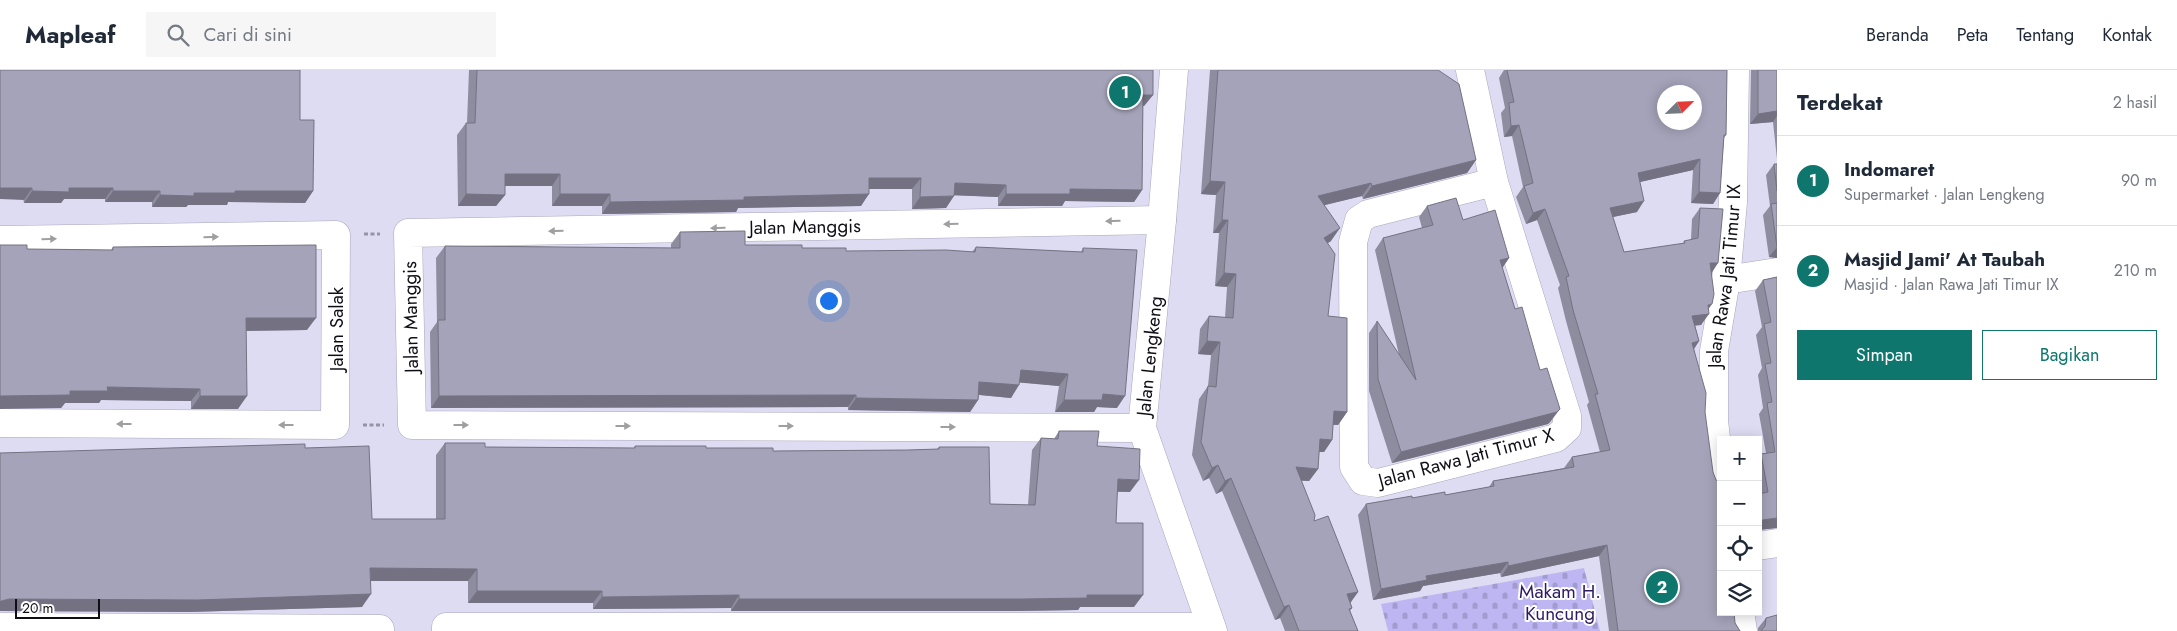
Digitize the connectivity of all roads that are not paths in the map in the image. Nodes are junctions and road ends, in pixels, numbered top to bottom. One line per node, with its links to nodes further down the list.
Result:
1 (1174, 70): 5 (street, Jalan Lengkeng)
2 (1470, 70): 4 (street, Jalan Rawa Jati Timur X)
3 (1735, 70): 8 (street, Jalan Rawa Jati Timur IX)
4 (1494, 182): 4 (street, Jalan Rawa Jati Timur X)
5 (1162, 220): 10 (street, Jalan Lengkeng); 10 (street, Jalan Manggis, one-way to 10)
6 (0, 240): 9 (street, Jalan Salak, one-way to 9)
7 (1777, 272): 8 (street)
8 (1726, 280): 11 (street, Jalan Rawa Jati Timur IX)
9 (0, 423)
10 (1142, 428): 17 (street, Jalan Lengkeng)
11 (1721, 481)
12 (1777, 543): 13 (street)
13 (1762, 545)
14 (1741, 616): 19 (street)
15 (0, 627): 18 (street)
16 (446, 629): 17 (street)
17 (1212, 629)
18 (380, 631)
19 (1743, 631)

